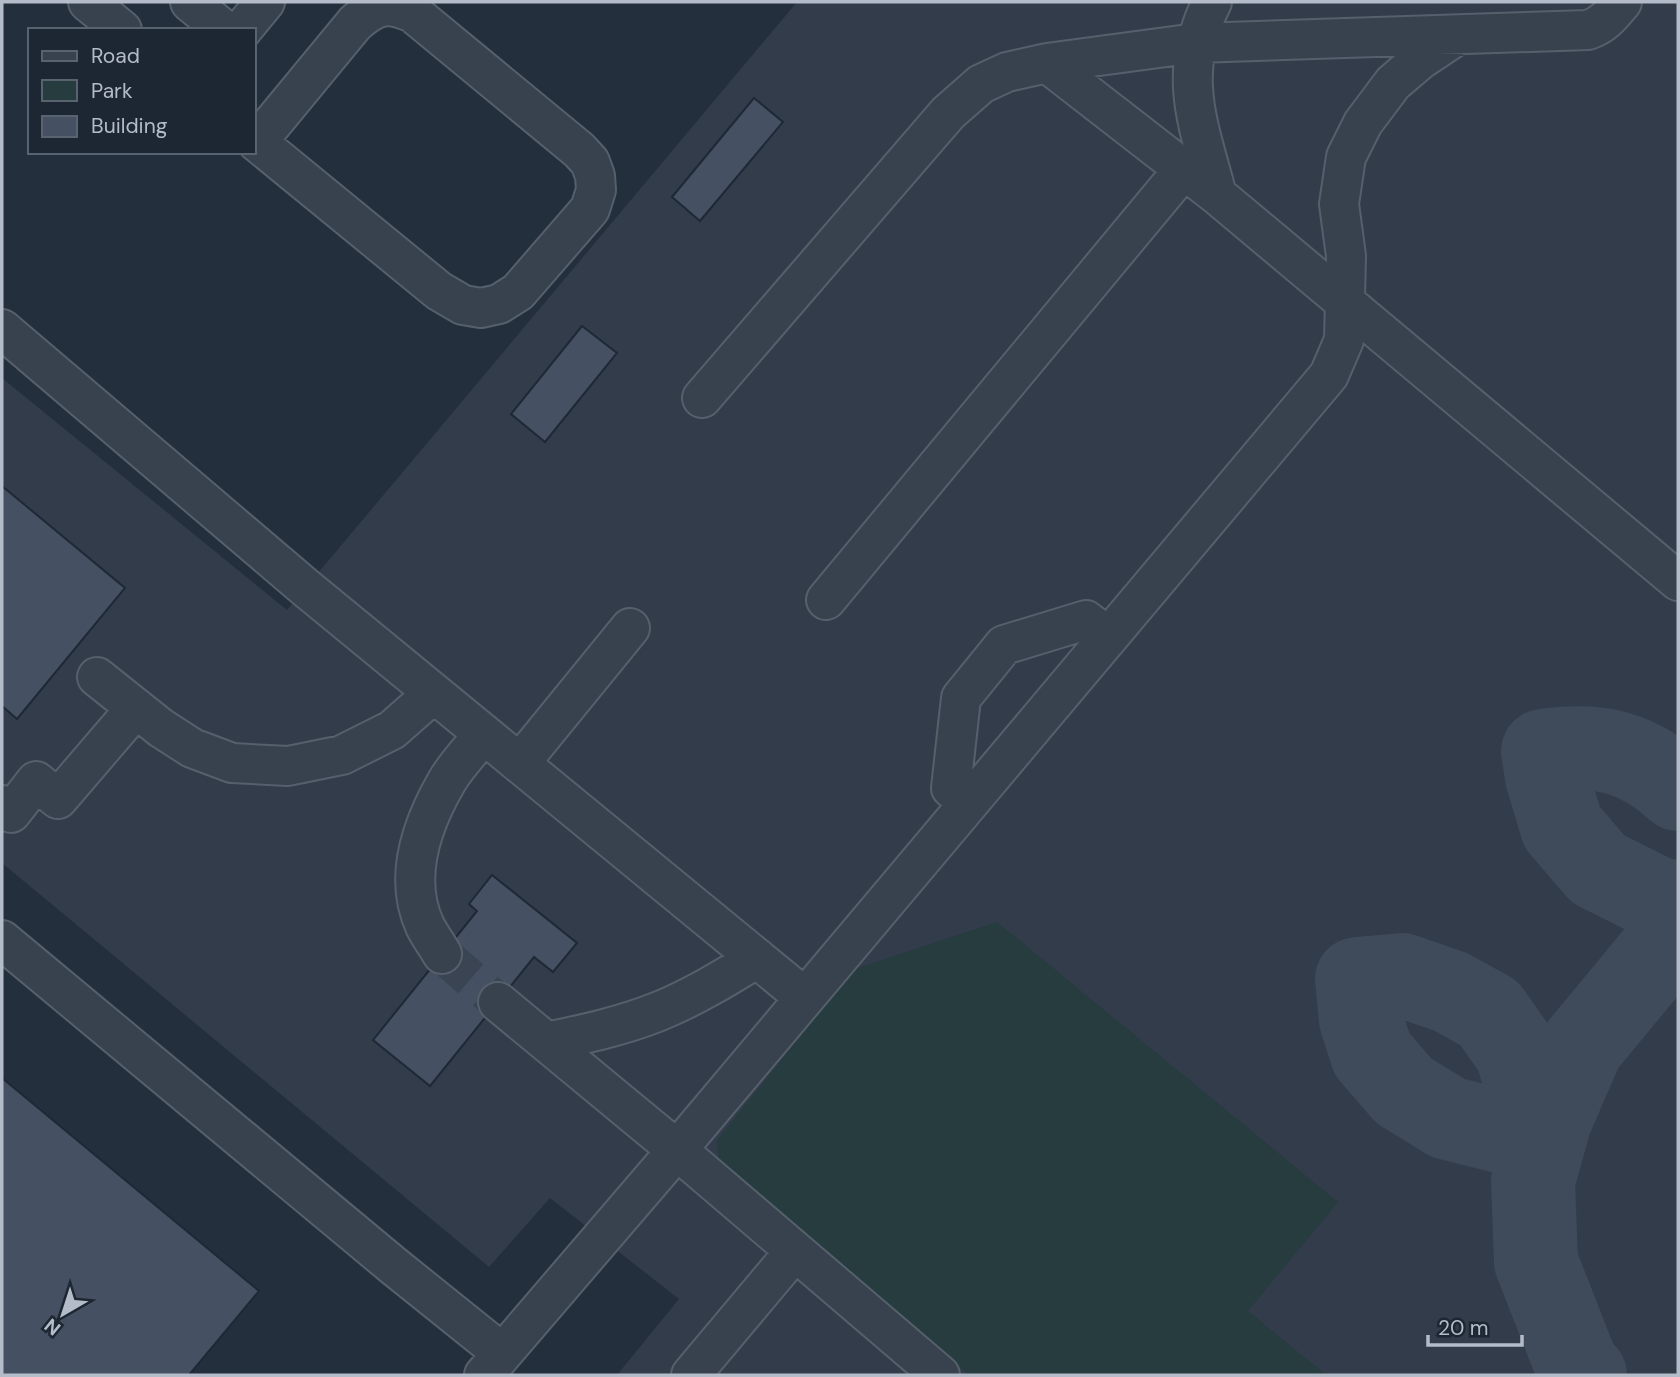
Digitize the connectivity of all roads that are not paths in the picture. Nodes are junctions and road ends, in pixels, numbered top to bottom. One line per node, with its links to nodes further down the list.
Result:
1 (88, 2): 6 (lane)
2 (190, 2): 7 (lane)
3 (265, 2): 8 (lane)
4 (1212, 2): 10 (lane)
5 (1622, 2): 9 (lane)
6 (120, 28)
7 (222, 28)
8 (244, 28)
9 (1456, 36): 10 (lane); 15 (lane)
10 (1196, 43): 11 (lane); 14 (lane)
11 (1047, 63): 13 (lane); 17 (lane)
12 (256, 140): 12 (lane)
13 (1184, 169): 14 (lane); 19 (lane)
14 (1217, 195): 15 (lane)
15 (1346, 303): 18 (lane); 21 (lane)
16 (2, 329): 23 (lane)
17 (702, 398)
18 (1678, 581)
19 (825, 600)
20 (629, 628): 26 (lane)
21 (1108, 637): 27 (lane); 27 (lane)
22 (97, 677): 24 (lane)
23 (434, 693): 24 (lane); 25 (lane)
24 (136, 708): 28 (lane)
25 (484, 734): 26 (lane); 30 (lane)
26 (520, 763): 31 (lane)
27 (968, 803): 32 (lane)
28 (2, 806)
29 (2, 940): 37 (lane)
30 (442, 954)
31 (757, 958): 32 (lane); 34 (lane)
32 (804, 997): 35 (lane)
33 (498, 1002): 34 (lane)
34 (547, 1042): 35 (lane)
35 (677, 1150): 36 (lane); 37 (lane)
36 (795, 1251): 38 (lane); 39 (lane)
37 (493, 1364)
38 (691, 1375)
39 (940, 1375)

